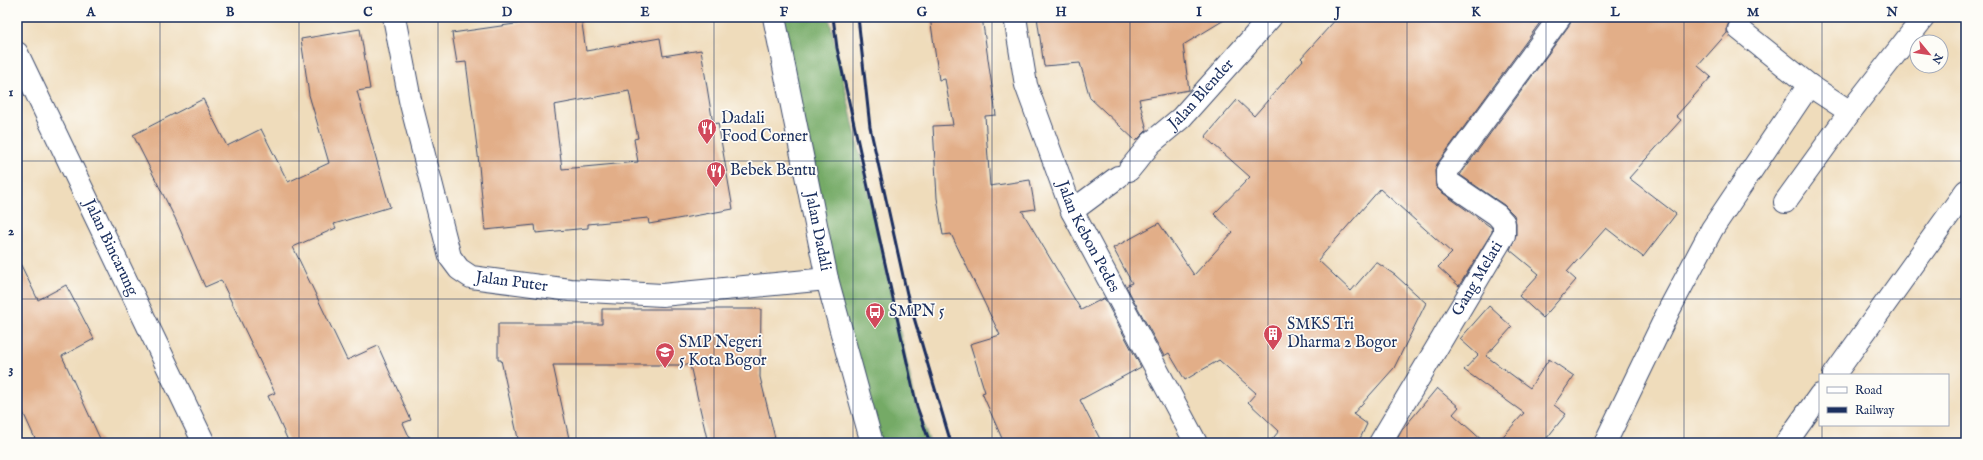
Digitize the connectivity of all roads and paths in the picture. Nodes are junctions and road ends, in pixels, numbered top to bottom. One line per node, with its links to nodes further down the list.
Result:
1 (394, 17): 14 (street, Jalan Puter)
2 (774, 17): 14 (street, Jalan Dadali)
3 (1015, 17): 13 (street, Jalan Kebon Pedes)
4 (1271, 17): 13 (street, Jalan Blender)
5 (1560, 17): 20 (street, Gang Melati)
6 (1924, 17): 10 (street)
7 (1739, 29): 9 (street)
8 (17, 53): 17 (street, Jalan Bincarung)
9 (1809, 85): 10 (street); 21 (street)
10 (1850, 112): 12 (street)
11 (1966, 190): 15 (street)
12 (1784, 202)
13 (1072, 211): 19 (street, Jalan Kebon Pedes)
14 (827, 280): 18 (street, Jalan Dadali)
15 (1835, 374)
16 (1819, 396): 22 (street)
17 (204, 443)
18 (872, 443)
19 (1196, 443)
20 (1380, 443)
21 (1605, 443)
22 (1786, 443)

